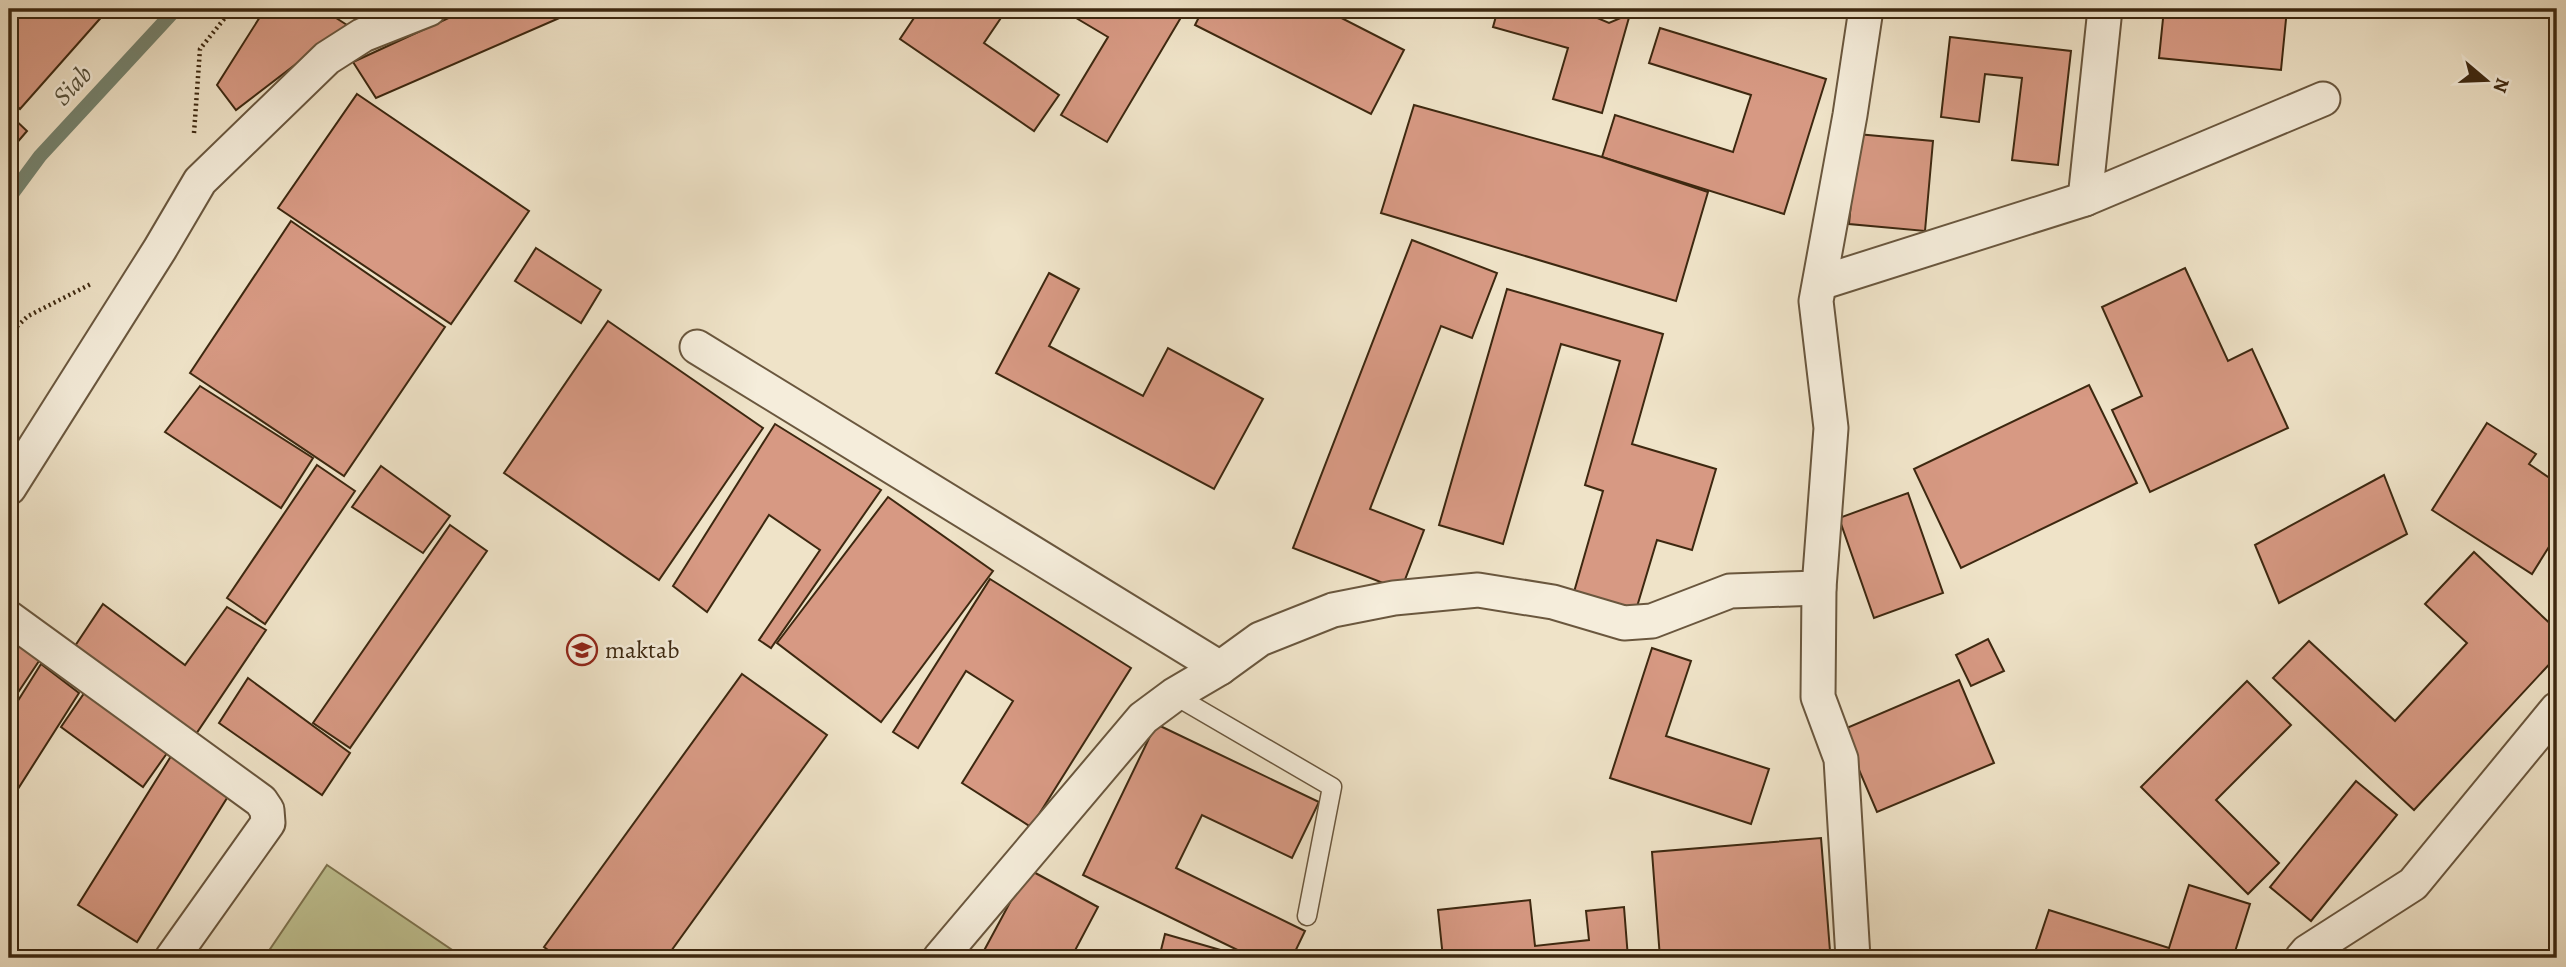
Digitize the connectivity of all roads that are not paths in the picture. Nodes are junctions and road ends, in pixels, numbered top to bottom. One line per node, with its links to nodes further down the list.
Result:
1 (429, 9): 8 (street)
2 (1866, 9): 6 (street)
3 (2105, 9): 5 (street)
4 (2323, 99): 5 (street)
5 (2085, 199): 6 (street)
6 (1820, 283): 9 (street)
7 (697, 347): 11 (street)
8 (9, 488)
9 (1819, 587): 11 (street); 17 (street)
10 (9, 618): 15 (street)
11 (1220, 668): 12 (street)
12 (1174, 695): 14 (lane); 16 (street)
13 (2557, 709): 18 (street)
14 (1307, 916)
15 (172, 958)
16 (940, 958)
17 (1853, 958)
18 (2302, 958)

